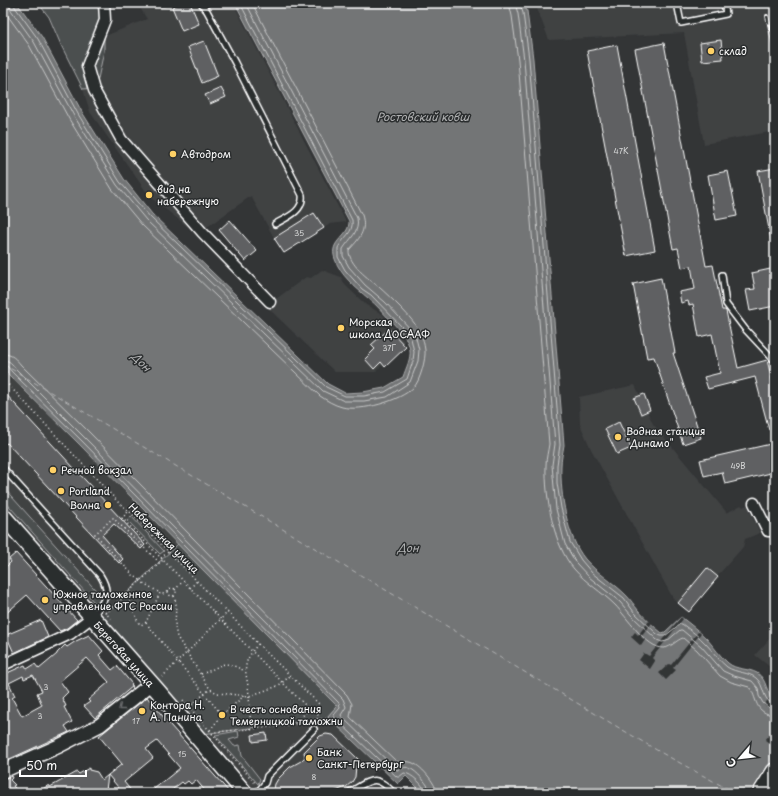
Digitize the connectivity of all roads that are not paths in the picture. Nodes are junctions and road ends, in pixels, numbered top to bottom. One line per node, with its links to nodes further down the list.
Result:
1 (104, 3): 9 (street)
2 (157, 3): 3 (lane)
3 (164, 3)
4 (200, 3): 7 (lane)
5 (676, 3): 6 (lane)
6 (724, 3)
7 (275, 224)
8 (722, 275): 10 (lane)
9 (270, 302)
10 (775, 360)
11 (3, 468): 15 (lane)
12 (754, 503): 14 (street)
13 (3, 516): 15 (main road, Береговая улица)
14 (775, 532)
15 (99, 615): 16 (street); 17 (main road, Береговая улица)
16 (3, 665)
17 (156, 680): 19 (street, one-way to 19); 21 (main road, Береговая улица)
18 (314, 729): 22 (lane)
19 (3, 771)
20 (775, 771): 25 (main road)
21 (245, 793)
22 (257, 793)
23 (348, 793): 24 (lane)
24 (394, 793)
25 (761, 793)

